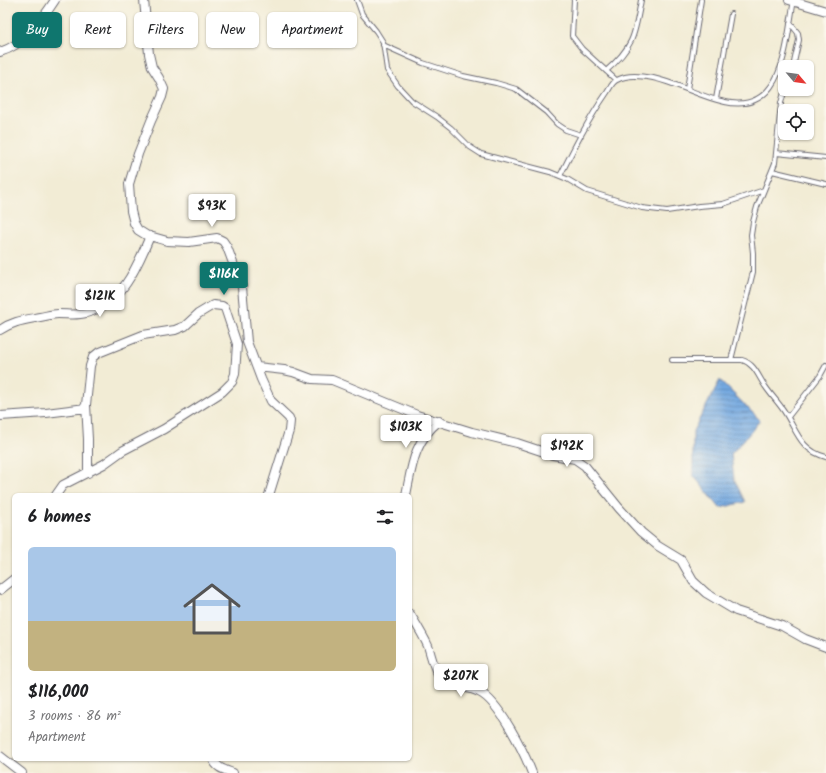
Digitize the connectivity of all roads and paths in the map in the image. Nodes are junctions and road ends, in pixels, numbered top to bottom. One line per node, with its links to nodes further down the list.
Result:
1 (55, 0): 12 (street)
2 (144, 0): 26 (street)
3 (357, 0): 11 (lane)
4 (574, 0): 14 (lane)
5 (641, 0): 14 (lane)
6 (701, 0): 16 (lane)
7 (792, 1): 8 (street); 10 (lane)
8 (826, 11)
9 (731, 14): 18 (lane)
10 (790, 23): 13 (lane); 18 (lane)
11 (384, 45): 19 (lane); 23 (lane)
12 (0, 52)
13 (795, 60)
14 (606, 71): 15 (lane)
15 (616, 80): 16 (lane); 19 (lane)
16 (687, 89): 18 (lane)
17 (783, 96): 20 (lane)
18 (716, 99)
19 (581, 135): 23 (lane)
20 (776, 153): 21 (lane); 22 (lane)
21 (826, 158)
22 (772, 171): 24 (lane); 25 (lane)
23 (560, 176): 25 (lane)
24 (826, 184)
25 (764, 190): 29 (lane)
26 (150, 236): 27 (street); 31 (street)
27 (0, 330)
28 (672, 360): 29 (lane)
29 (731, 360): 34 (lane)
30 (826, 366): 34 (lane)
31 (257, 367): 35 (street); 39 (street)
32 (86, 408): 33 (street); 37 (street); 37 (street)
33 (0, 416)
34 (788, 417): 36 (lane)
35 (439, 421): 40 (street); 44 (street)
36 (826, 456)
37 (88, 473): 38 (street)
38 (57, 493)
39 (270, 493)
40 (406, 493)
41 (12, 581): 42 (street)
42 (0, 590)
43 (412, 618): 49 (street)
44 (826, 647)
45 (0, 756): 47 (street)
46 (214, 761): 48 (street)
47 (22, 773)
48 (233, 773)
49 (532, 773)

